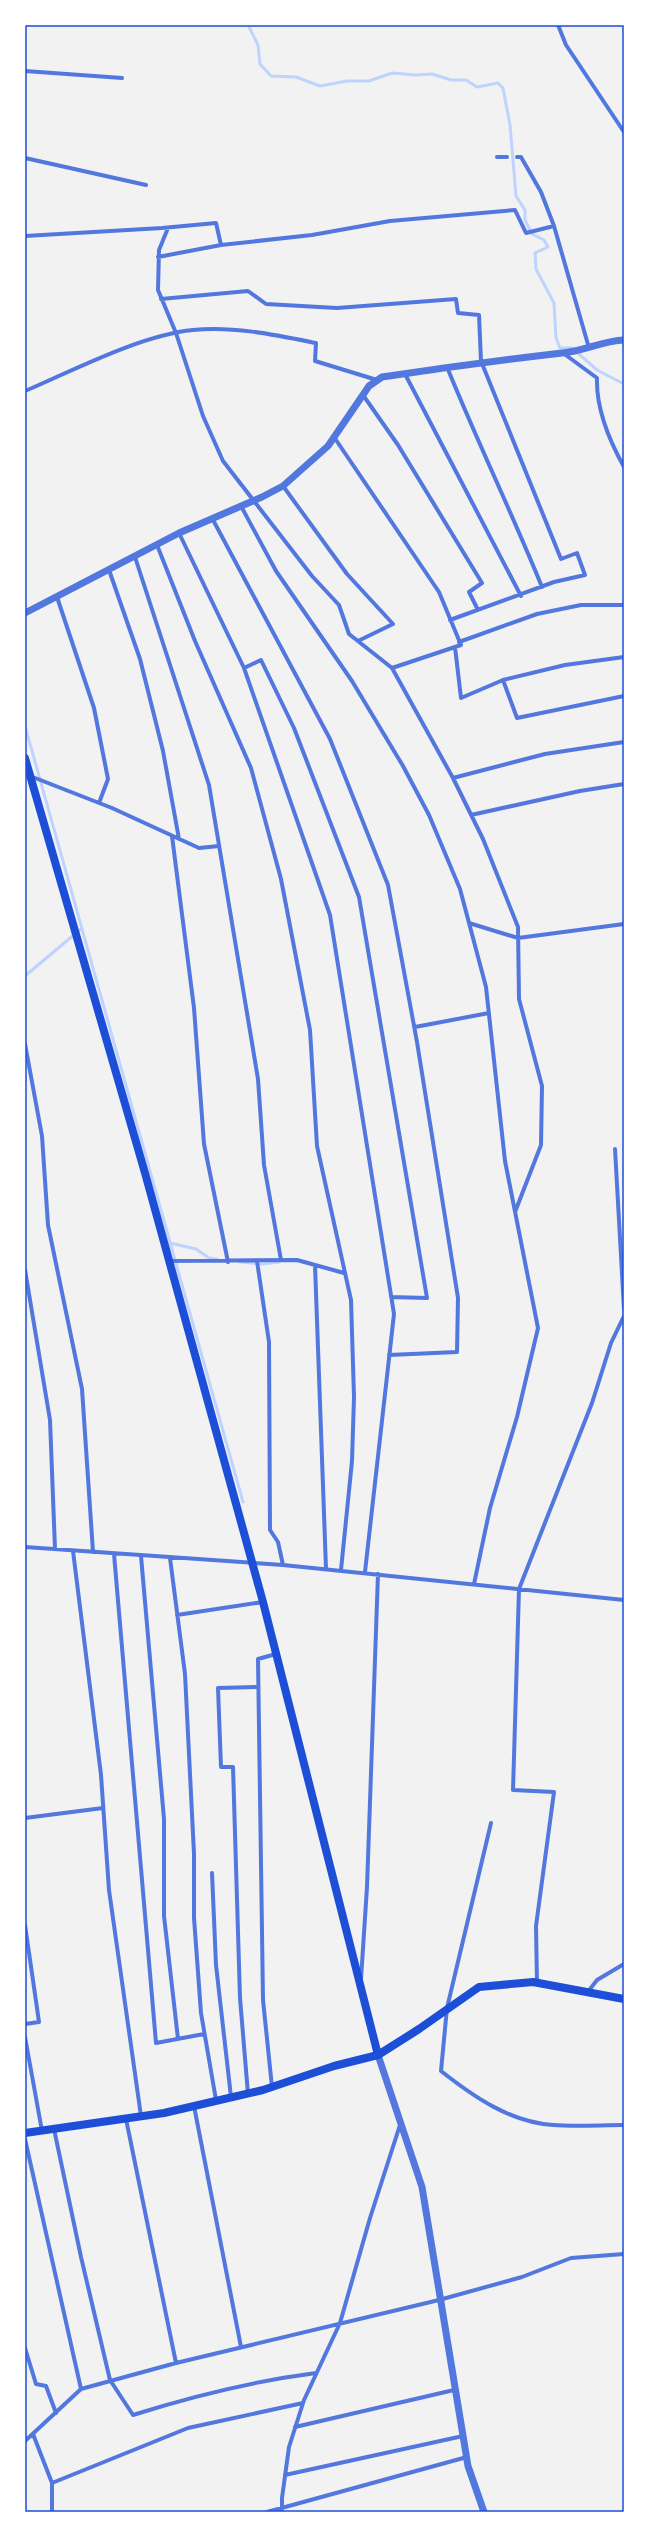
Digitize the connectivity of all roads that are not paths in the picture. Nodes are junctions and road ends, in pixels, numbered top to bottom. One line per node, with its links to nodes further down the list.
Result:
1 (558, 25): 4 (street)
2 (25, 71): 3 (street)
3 (122, 78)
4 (624, 132)
5 (497, 157): 6 (street)
6 (507, 157)
7 (517, 157): 10 (street)
8 (25, 158): 9 (street)
9 (146, 185)
10 (554, 226): 13 (street); 18 (street)
11 (168, 228): 12 (street); 13 (street); 14 (street)
12 (25, 236)
13 (221, 245): 14 (street)
14 (158, 257): 15 (street)
15 (161, 299): 16 (street); 20 (street)
16 (176, 333): 23 (street); 24 (street); 29 (street)
17 (624, 340): 18 (street)
18 (587, 348): 19 (street)
19 (563, 353): 20 (street); 27 (street)
20 (481, 361): 21 (street); 36 (street)
21 (447, 367): 22 (street); 36 (street)
22 (405, 374): 23 (street); 37 (street)
23 (378, 380): 25 (street)
24 (25, 391)
25 (363, 395): 26 (street); 40 (street)
26 (334, 437): 28 (street); 42 (street)
27 (624, 467)
28 (283, 486): 29 (street); 43 (street)
29 (253, 501): 30 (street); 43 (street)
30 (242, 506): 31 (street); 61 (street)
31 (212, 518): 32 (street); 65 (street)
32 (179, 533): 33 (street); 47 (street)
33 (157, 545): 34 (street); 75 (street)
34 (135, 557): 35 (street); 60 (street)
35 (109, 570): 38 (street); 59 (street)
36 (542, 588): 37 (street)
37 (521, 596): 40 (street)
38 (56, 597): 41 (street); 56 (street)
39 (624, 605): 44 (street)
40 (478, 610): 42 (street)
41 (25, 613)
42 (450, 620): 44 (street)
43 (358, 641): 48 (street)
44 (459, 642): 45 (street)
45 (455, 647): 48 (street); 49 (street)
46 (624, 657): 49 (street)
47 (244, 668): 76 (street); 76 (street)
48 (392, 668): 54 (street)
49 (504, 680): 50 (street)
50 (624, 696)
51 (624, 742): 54 (street)
52 (25, 758): 53 (main road)
53 (30, 776): 56 (street); 70 (main road)
54 (453, 778): 57 (street)
55 (624, 784): 57 (street)
56 (99, 803): 58 (street)
57 (471, 815): 63 (street)
58 (172, 836): 59 (street); 72 (street)
59 (179, 839): 60 (street)
60 (219, 846): 69 (street)
61 (469, 923): 63 (street); 64 (street)
62 (624, 924): 63 (street)
63 (518, 938): 68 (street)
64 (489, 1013): 65 (street); 68 (street)
65 (415, 1027): 79 (street)
66 (25, 1044): 83 (street)
67 (615, 1149): 77 (street)
68 (515, 1212): 93 (street)
69 (282, 1260): 71 (street); 73 (street)
70 (169, 1261): 72 (street); 87 (main road)
71 (256, 1261): 72 (street); 88 (street)
72 (228, 1262)
73 (315, 1265): 75 (street); 89 (street)
74 (25, 1270): 81 (street)
75 (344, 1273): 90 (street)
76 (391, 1297): 79 (street)
77 (624, 1308)
78 (624, 1316): 94 (street)
79 (389, 1355): 91 (street)
80 (25, 1547): 81 (street)
81 (55, 1549): 82 (street)
82 (73, 1551): 83 (street); 100 (street)
83 (94, 1552): 84 (street)
84 (114, 1554): 85 (street); 114 (street)
85 (141, 1556): 86 (street); 114 (street)
86 (170, 1558): 87 (street); 97 (street)
87 (252, 1563): 88 (street); 96 (main road)
88 (283, 1565): 89 (street)
89 (326, 1569): 90 (street)
90 (341, 1570): 91 (street)
91 (365, 1572): 92 (street)
92 (378, 1574): 93 (street); 107 (street)
93 (474, 1584): 94 (street)
94 (519, 1589): 95 (street); 106 (street)
95 (624, 1600)
96 (263, 1602): 97 (street); 98 (main road)
97 (177, 1615): 112 (street)
98 (276, 1654): 99 (street); 107 (main road)
99 (258, 1687): 116 (street); 117 (street)
100 (103, 1808): 101 (street); 121 (street)
101 (25, 1818)
102 (491, 1823): 110 (street)
103 (212, 1873): 118 (street)
104 (25, 1925): 111 (street)
105 (624, 1964): 108 (street)
106 (537, 1983): 108 (main road); 110 (main road)
107 (361, 1988): 115 (main road)
108 (586, 1993): 109 (main road)
109 (624, 1999)
110 (447, 2008): 115 (main road); 124 (street)
111 (25, 2024)
112 (204, 2034): 114 (street); 119 (street)
113 (25, 2037): 126 (street)
114 (178, 2039)
115 (378, 2055): 116 (main road); 123 (street)
116 (272, 2087): 117 (main road)
117 (248, 2094): 118 (main road)
118 (231, 2097): 119 (main road)
119 (216, 2101): 120 (main road)
120 (194, 2106): 121 (main road); 132 (street)
121 (141, 2116): 122 (main road)
122 (126, 2119): 125 (main road); 134 (street)
123 (402, 2121): 130 (street); 131 (street)
124 (624, 2125)
125 (54, 2129): 126 (main road); 136 (street)
126 (42, 2131): 127 (main road)
127 (25, 2133)
128 (25, 2139): 137 (street)
129 (624, 2254): 130 (street)
130 (439, 2300): 131 (street); 138 (street)
131 (340, 2323): 132 (street); 135 (street)
132 (241, 2347): 134 (street)
133 (25, 2348): 140 (street)
134 (176, 2363): 136 (street)
135 (316, 2373): 136 (street); 139 (street)
136 (110, 2380): 137 (street)
137 (81, 2389): 140 (street)
138 (454, 2390): 141 (street); 143 (street)
139 (303, 2403): 141 (street); 147 (street)
140 (56, 2413): 142 (street)
141 (295, 2427): 146 (street)
142 (34, 2434): 144 (street); 147 (street)
143 (463, 2436): 145 (street); 146 (street)
144 (25, 2441)
145 (467, 2457): 148 (street); 152 (street)
146 (285, 2475): 148 (street)
147 (52, 2483): 149 (street)
148 (282, 2507): 150 (street); 151 (street)
149 (52, 2512)
150 (267, 2512)
151 (282, 2512)
152 (484, 2512)

